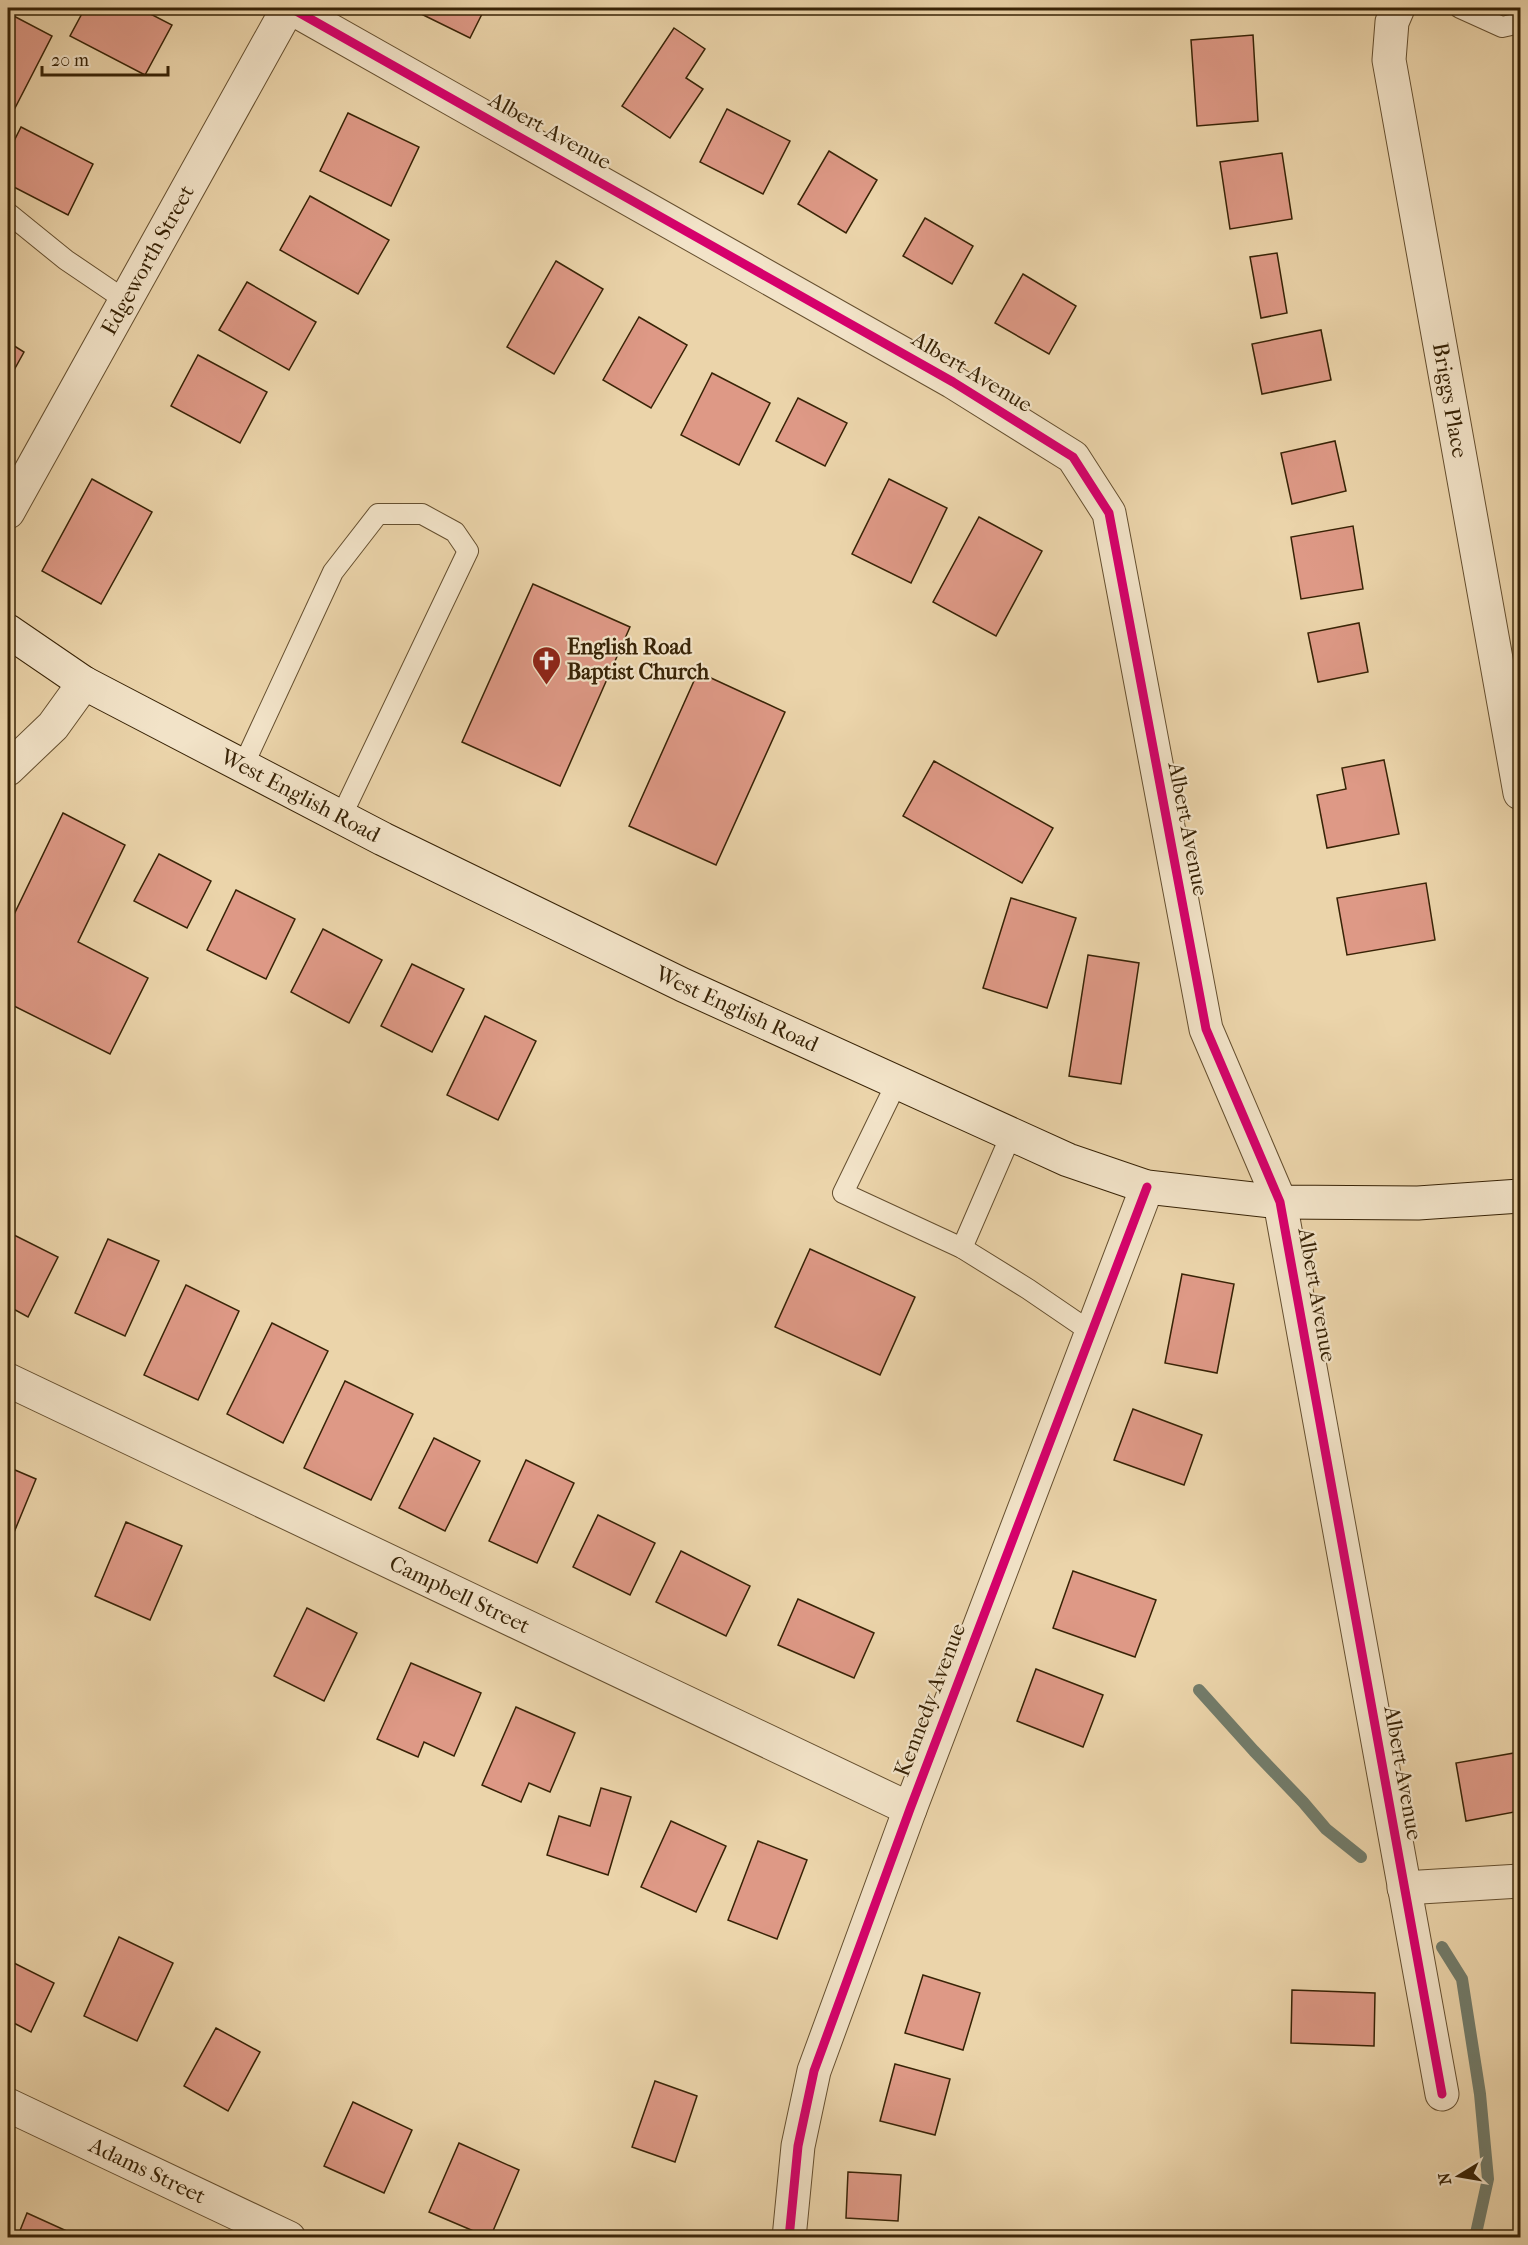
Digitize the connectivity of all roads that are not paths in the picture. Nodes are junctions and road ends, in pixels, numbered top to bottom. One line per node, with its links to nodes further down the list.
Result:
1 (290, 8): 6 (street, Edgeworth Street); 18 (street, Albert Avenue)
2 (1398, 8): 12 (street, Briggs Place)
3 (1460, 8): 4 (lane)
4 (1521, 23)
5 (8, 213): 6 (lane)
6 (125, 300): 7 (street, Edgeworth Street)
7 (8, 512)
8 (8, 631): 9 (street, West English Road)
9 (84, 683): 10 (street, West English Road); 11 (street)
10 (243, 766): 13 (street, West English Road); 13 (lane)
11 (8, 769)
12 (1521, 794)
13 (341, 817): 14 (street, West English Road)
14 (897, 1082): 15 (street, West English Road); 19 (lane)
15 (1011, 1135): 16 (street, West English Road); 19 (lane)
16 (1147, 1187): 18 (street, West English Road); 20 (street, Kennedy Avenue)
17 (1521, 1196): 18 (street, West English Road)
18 (1280, 1202): 24 (street, Albert Avenue)
19 (962, 1248): 20 (lane)
20 (1092, 1332): 22 (street, Kennedy Avenue)
21 (8, 1380): 22 (street, Campbell Street)
22 (910, 1809): 28 (street, Kennedy Avenue)
23 (1521, 1881): 24 (street)
24 (1404, 1888): 25 (street, Albert Avenue)
25 (1442, 2094)
26 (8, 2105): 27 (street, Adams Street)
27 (289, 2238)
28 (789, 2238)

